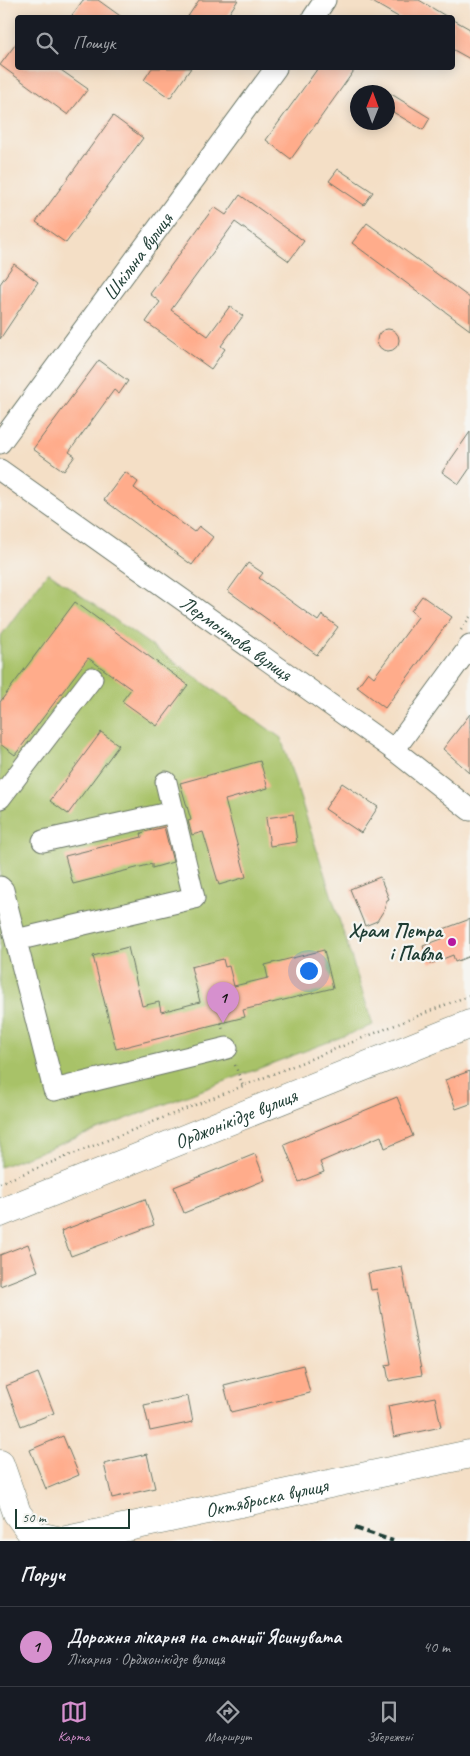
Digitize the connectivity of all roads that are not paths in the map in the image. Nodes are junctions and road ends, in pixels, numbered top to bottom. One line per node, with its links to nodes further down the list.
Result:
1 (325, 0): 2 (street)
2 (314, 15)
3 (275, 70): 4 (street, Шкільна вулиця)
4 (0, 443)
5 (0, 470): 8 (street, Лермонтова вулиця)
6 (470, 646): 8 (street)
7 (92, 678): 10 (street)
8 (394, 750): 11 (street, Лермонтова вулиця)
9 (166, 782): 12 (street)
10 (3, 787)
11 (470, 810)
12 (174, 812): 13 (street); 15 (street)
13 (43, 841)
14 (0, 887): 15 (street)
15 (16, 940): 17 (street)
16 (470, 1024): 18 (main road, Орджонікідзе вулиця)
17 (228, 1048)
18 (0, 1213)
19 (470, 1454): 21 (main road, Октябрьска вулиця)
20 (0, 1464): 21 (main road, Октябрьска вулиця)
21 (61, 1541)

